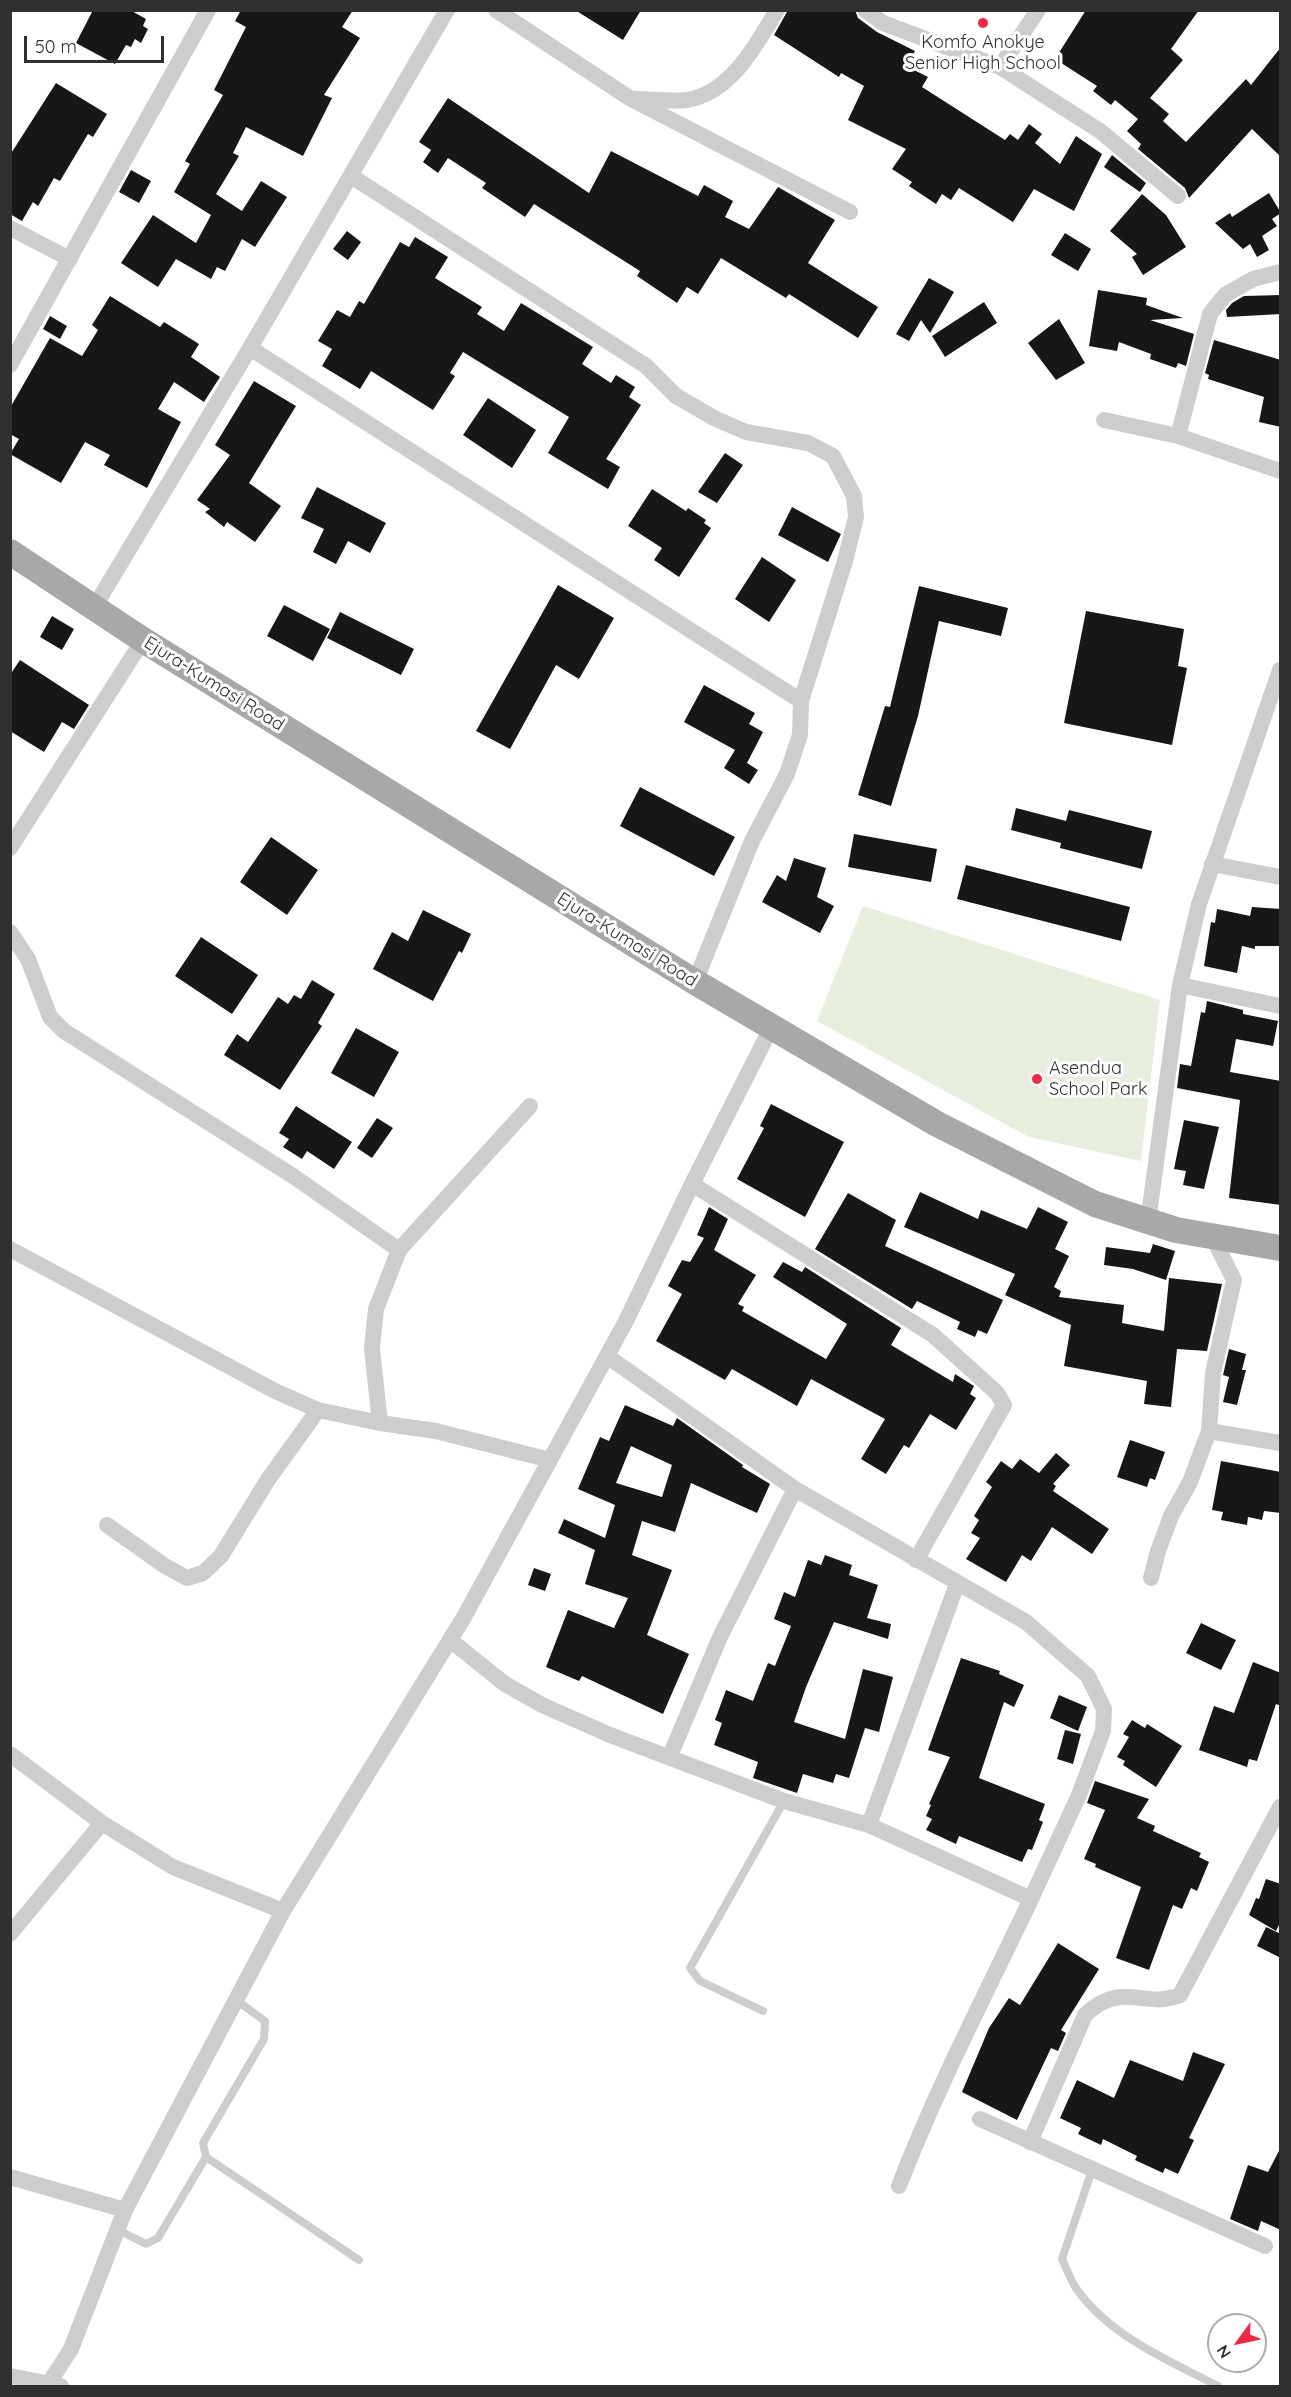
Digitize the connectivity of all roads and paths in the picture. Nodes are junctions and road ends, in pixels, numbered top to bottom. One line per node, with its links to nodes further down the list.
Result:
1 (208, 10): 13 (street)
2 (447, 10): 9 (street)
3 (496, 10): 8 (street)
4 (777, 10): 8 (street)
5 (865, 10): 7 (street)
6 (1038, 10): 7 (street)
7 (1000, 67): 10 (street)
8 (631, 99): 11 (street)
9 (351, 176): 15 (street); 25 (street)
10 (1178, 196)
11 (850, 212)
12 (10, 228): 13 (street)
13 (70, 259): 16 (street)
14 (1281, 272): 18 (street)
15 (250, 348): 21 (street); 25 (street)
16 (10, 365)
17 (1104, 420): 18 (street)
18 (1178, 436): 19 (street)
19 (1281, 471)
20 (10, 552): 21 (main road, Ejura-Kumasi Road)
21 (95, 606): 22 (main road, Ejura-Kumasi Road)
22 (143, 640): 26 (street); 30 (main road, Ejura-Kumasi Road)
23 (1281, 670): 24 (street)
24 (1277, 687): 27 (street)
25 (801, 701): 30 (street)
26 (10, 848)
27 (1212, 864): 28 (street); 31 (street)
28 (1281, 877)
29 (10, 932): 40 (street)
30 (695, 982): 33 (main road, Ejura-Kumasi Road)
31 (1180, 985): 32 (street); 36 (street)
32 (1281, 1006)
33 (772, 1026): 35 (street); 36 (main road, Ejura-Kumasi Road)
34 (530, 1106): 40 (street)
35 (692, 1184): 41 (street); 49 (street)
36 (1148, 1222): 37 (main road, Ejura-Kumasi Road)
37 (1212, 1236): 38 (main road, Ejura-Kumasi Road); 44 (street)
38 (1281, 1248)
39 (10, 1249): 42 (street)
40 (399, 1250): 43 (street)
41 (607, 1356): 46 (street); 47 (street)
42 (318, 1410): 43 (street); 48 (street)
43 (380, 1423): 46 (street)
44 (1209, 1431): 45 (street); 50 (street)
45 (1281, 1443)
46 (550, 1460): 52 (street)
47 (795, 1489): 49 (street); 54 (street)
48 (107, 1525)
49 (916, 1560): 51 (street)
50 (1151, 1578)
51 (957, 1584): 58 (street); 59 (street)
52 (450, 1640): 54 (street); 60 (street)
53 (10, 1754): 57 (street)
54 (670, 1756): 55 (street)
55 (784, 1801): 58 (street); 63 (lane)
56 (1281, 1807): 65 (street)
57 (102, 1823): 60 (street); 61 (street)
58 (869, 1825): 59 (street)
59 (1031, 1899): 69 (street)
60 (283, 1911): 62 (street)
61 (10, 1934)
62 (236, 2000): 66 (lane); 70 (street)
63 (763, 2011)
64 (980, 2119): 65 (street)
65 (1030, 2142): 67 (street)
66 (206, 2157): 71 (lane); 73 (lane)
67 (1092, 2170): 72 (street); 76 (lane)
68 (10, 2177): 70 (street)
69 (899, 2186)
70 (125, 2210): 71 (street)
71 (118, 2230): 75 (street)
72 (1265, 2246)
73 (359, 2260)
74 (10, 2376): 75 (street)
75 (55, 2385)
76 (1218, 2386)

